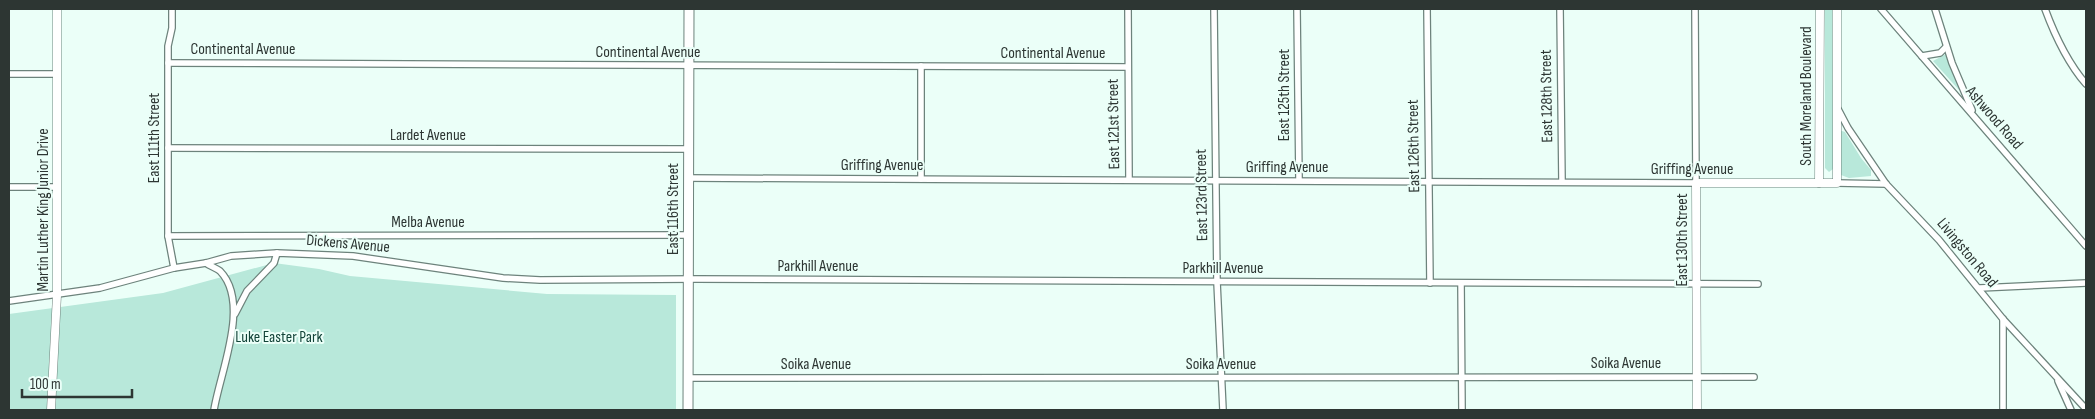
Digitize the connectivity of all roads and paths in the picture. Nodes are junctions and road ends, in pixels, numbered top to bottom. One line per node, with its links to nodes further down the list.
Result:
1 (56, 9): 22 (street, Martin Luther King Junior Drive)
2 (172, 9): 17 (street, East 111th Street)
3 (689, 9): 18 (main road, East 116th Street)
4 (1128, 9): 20 (street, East 121st Street)
5 (1214, 9): 31 (street, East 123rd Street)
6 (1297, 9): 32 (street, East 125th Street)
7 (1427, 9): 33 (street, East 126th Street)
8 (1560, 9): 34 (street, East 128th Street)
9 (1695, 9): 35 (street, East 130th Street)
10 (1820, 9): 36 (street, South Moreland Boulevard)
11 (1837, 9): 24 (street, South Moreland Boulevard)
12 (1881, 9): 16 (street, Ashwood Road)
13 (1935, 9): 15 (street)
14 (2045, 9): 23 (street)
15 (1946, 46): 16 (street); 25 (street)
16 (1922, 56): 25 (street, Ashwood Road)
17 (168, 63): 18 (street, Continental Avenue); 26 (street, East 111th Street)
18 (689, 66): 19 (street, Continental Avenue); 27 (main road, East 116th Street)
19 (921, 66): 20 (street, Continental Avenue); 29 (street)
20 (1128, 67): 30 (street, East 121st Street)
21 (9, 74): 22 (street)
22 (57, 74): 40 (street, Martin Luther King Junior Drive)
23 (2086, 84)
24 (1837, 107): 37 (street, South Moreland Boulevard); 38 (street, Livingston Road)
25 (1974, 116): 43 (street, Ashwood Road)
26 (168, 148): 27 (street, Lardet Avenue); 42 (street, East 111th Street)
27 (688, 149): 28 (main road, East 116th Street)
28 (688, 178): 29 (street, Griffing Avenue); 41 (main road, East 116th Street)
29 (921, 179): 30 (street, Griffing Avenue)
30 (1129, 179): 31 (street, Griffing Avenue)
31 (1215, 180): 32 (street, Griffing Avenue); 48 (street, East 123rd Street)
32 (1299, 180): 33 (street, Griffing Avenue)
33 (1428, 182): 34 (street, Griffing Avenue); 49 (street, East 126th Street)
34 (1562, 182): 35 (street, Griffing Avenue)
35 (1696, 183): 36 (street, Griffing Avenue); 52 (street, East 130th Street)
36 (1819, 183): 37 (street, Griffing Avenue)
37 (1837, 183): 38 (street, Griffing Avenue)
38 (1886, 184): 54 (street, Livingston Road)
39 (9, 187): 40 (street)
40 (57, 187): 55 (street, Martin Luther King Junior Drive)
41 (688, 235): 42 (street, Melba Avenue); 47 (main road, East 116th Street)
42 (168, 236): 46 (street, East 111th Street)
43 (2086, 246)
44 (277, 253): 45 (street, Dickens Avenue); 47 (street, Dickens Avenue); 57 (street)
45 (206, 263): 46 (street, Dickens Avenue); 57 (street)
46 (174, 268): 55 (street, Dickens Avenue)
47 (688, 279): 48 (street, Parkhill Avenue); 63 (main road, East 116th Street)
48 (1217, 282): 49 (street, Parkhill Avenue); 64 (street, East 123rd Street)
49 (1430, 283): 50 (street, Parkhill Avenue)
50 (1462, 283): 52 (street, Parkhill Avenue); 60 (street)
51 (2086, 283): 54 (street)
52 (1696, 284): 53 (street, Parkhill Avenue); 61 (street, East 130th Street)
53 (1758, 284)
54 (1980, 288): 58 (street, Livingston Road)
55 (57, 294): 56 (street, Dickens Avenue); 66 (street, Martin Luther King Junior Drive)
56 (9, 300)
57 (235, 314): 67 (street)
58 (2003, 319): 59 (street, Livingston Road); 72 (street)
59 (2055, 375): 65 (street, Livingston Road); 73 (street)
60 (1462, 377): 61 (street, Soika Avenue); 64 (street, Soika Avenue); 70 (street)
61 (1697, 377): 62 (street, Soika Avenue); 71 (street, East 130th Street)
62 (1754, 377)
63 (689, 378): 64 (street, Soika Avenue); 68 (main road, East 116th Street)
64 (1222, 378): 69 (street, East 123rd Street)
65 (2086, 409)
66 (51, 410)
67 (214, 410)
68 (688, 410)
69 (1223, 410)
70 (1462, 410)
71 (1697, 410)
72 (2003, 410)
73 (2071, 410)

